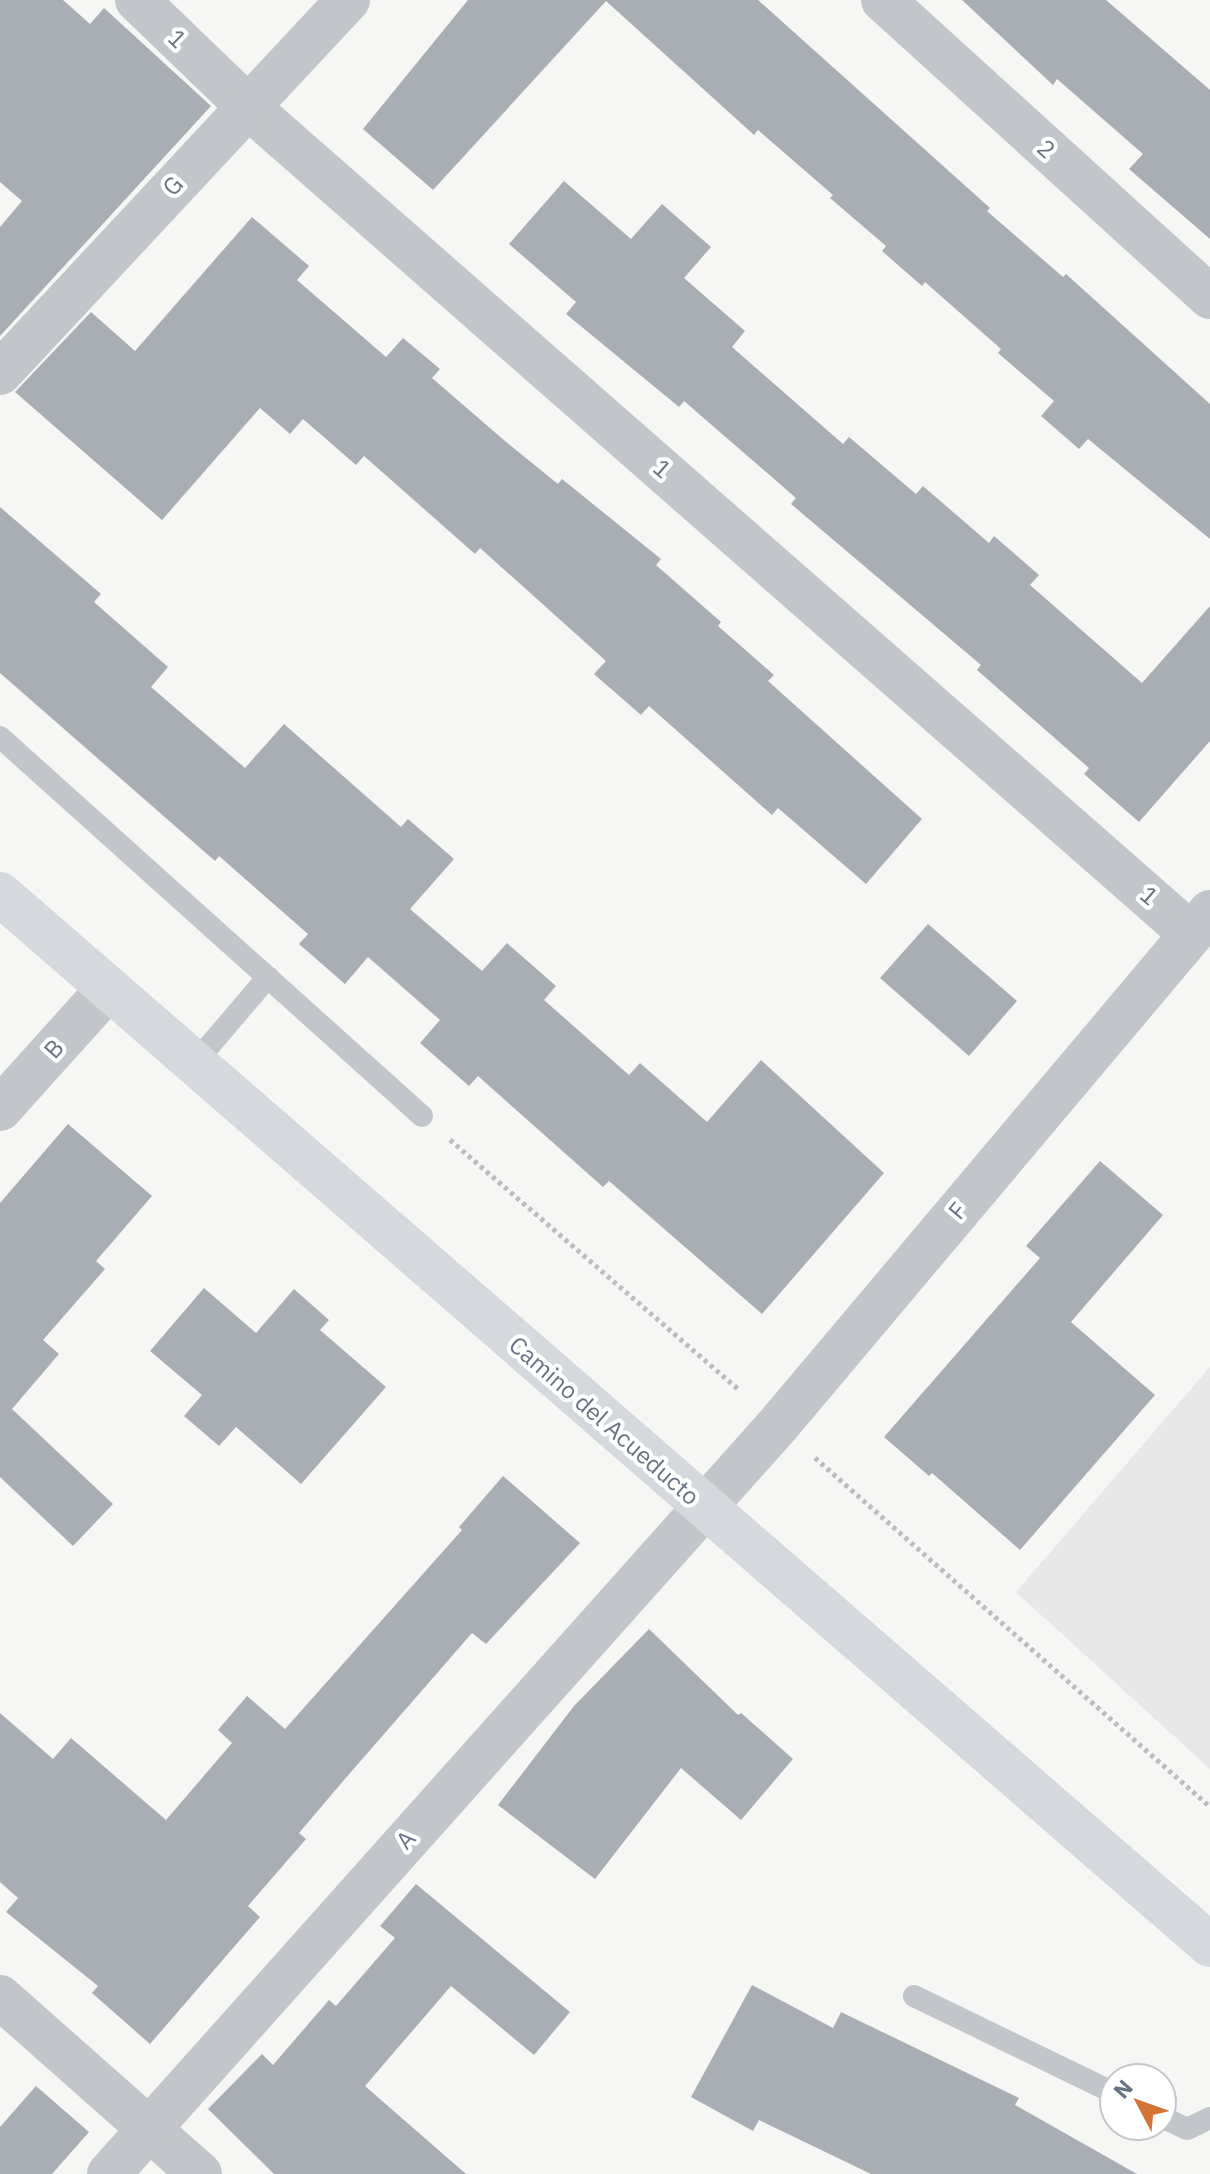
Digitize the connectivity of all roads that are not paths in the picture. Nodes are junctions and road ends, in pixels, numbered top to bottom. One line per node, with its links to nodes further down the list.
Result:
1 (137, 0): 4 (street, 1)
2 (348, 0): 4 (street, G)
3 (883, 0): 5 (street, 2)
4 (247, 106): 6 (street, G); 9 (street, 1)
5 (1210, 297)
6 (0, 373)
7 (0, 737): 10 (lane)
8 (0, 894): 11 (main road, Camino del Acueducto)
9 (1201, 923): 15 (street, F)
10 (268, 977): 12 (lane); 14 (lane)
11 (107, 990): 12 (main road, Camino del Acueducto); 13 (street, B)
12 (193, 1065): 15 (main road, Camino del Acueducto)
13 (0, 1109)
14 (422, 1116)
15 (704, 1507): 16 (main road, Camino del Acueducto); 22 (street, A)
16 (1210, 1945)
17 (914, 1996): 19 (lane)
18 (0, 1997): 22 (street)
19 (1098, 2085)
20 (1210, 2118): 21 (lane)
21 (1178, 2125)
22 (149, 2129): 23 (street, A); 24 (street)
23 (109, 2174)
24 (200, 2174)

